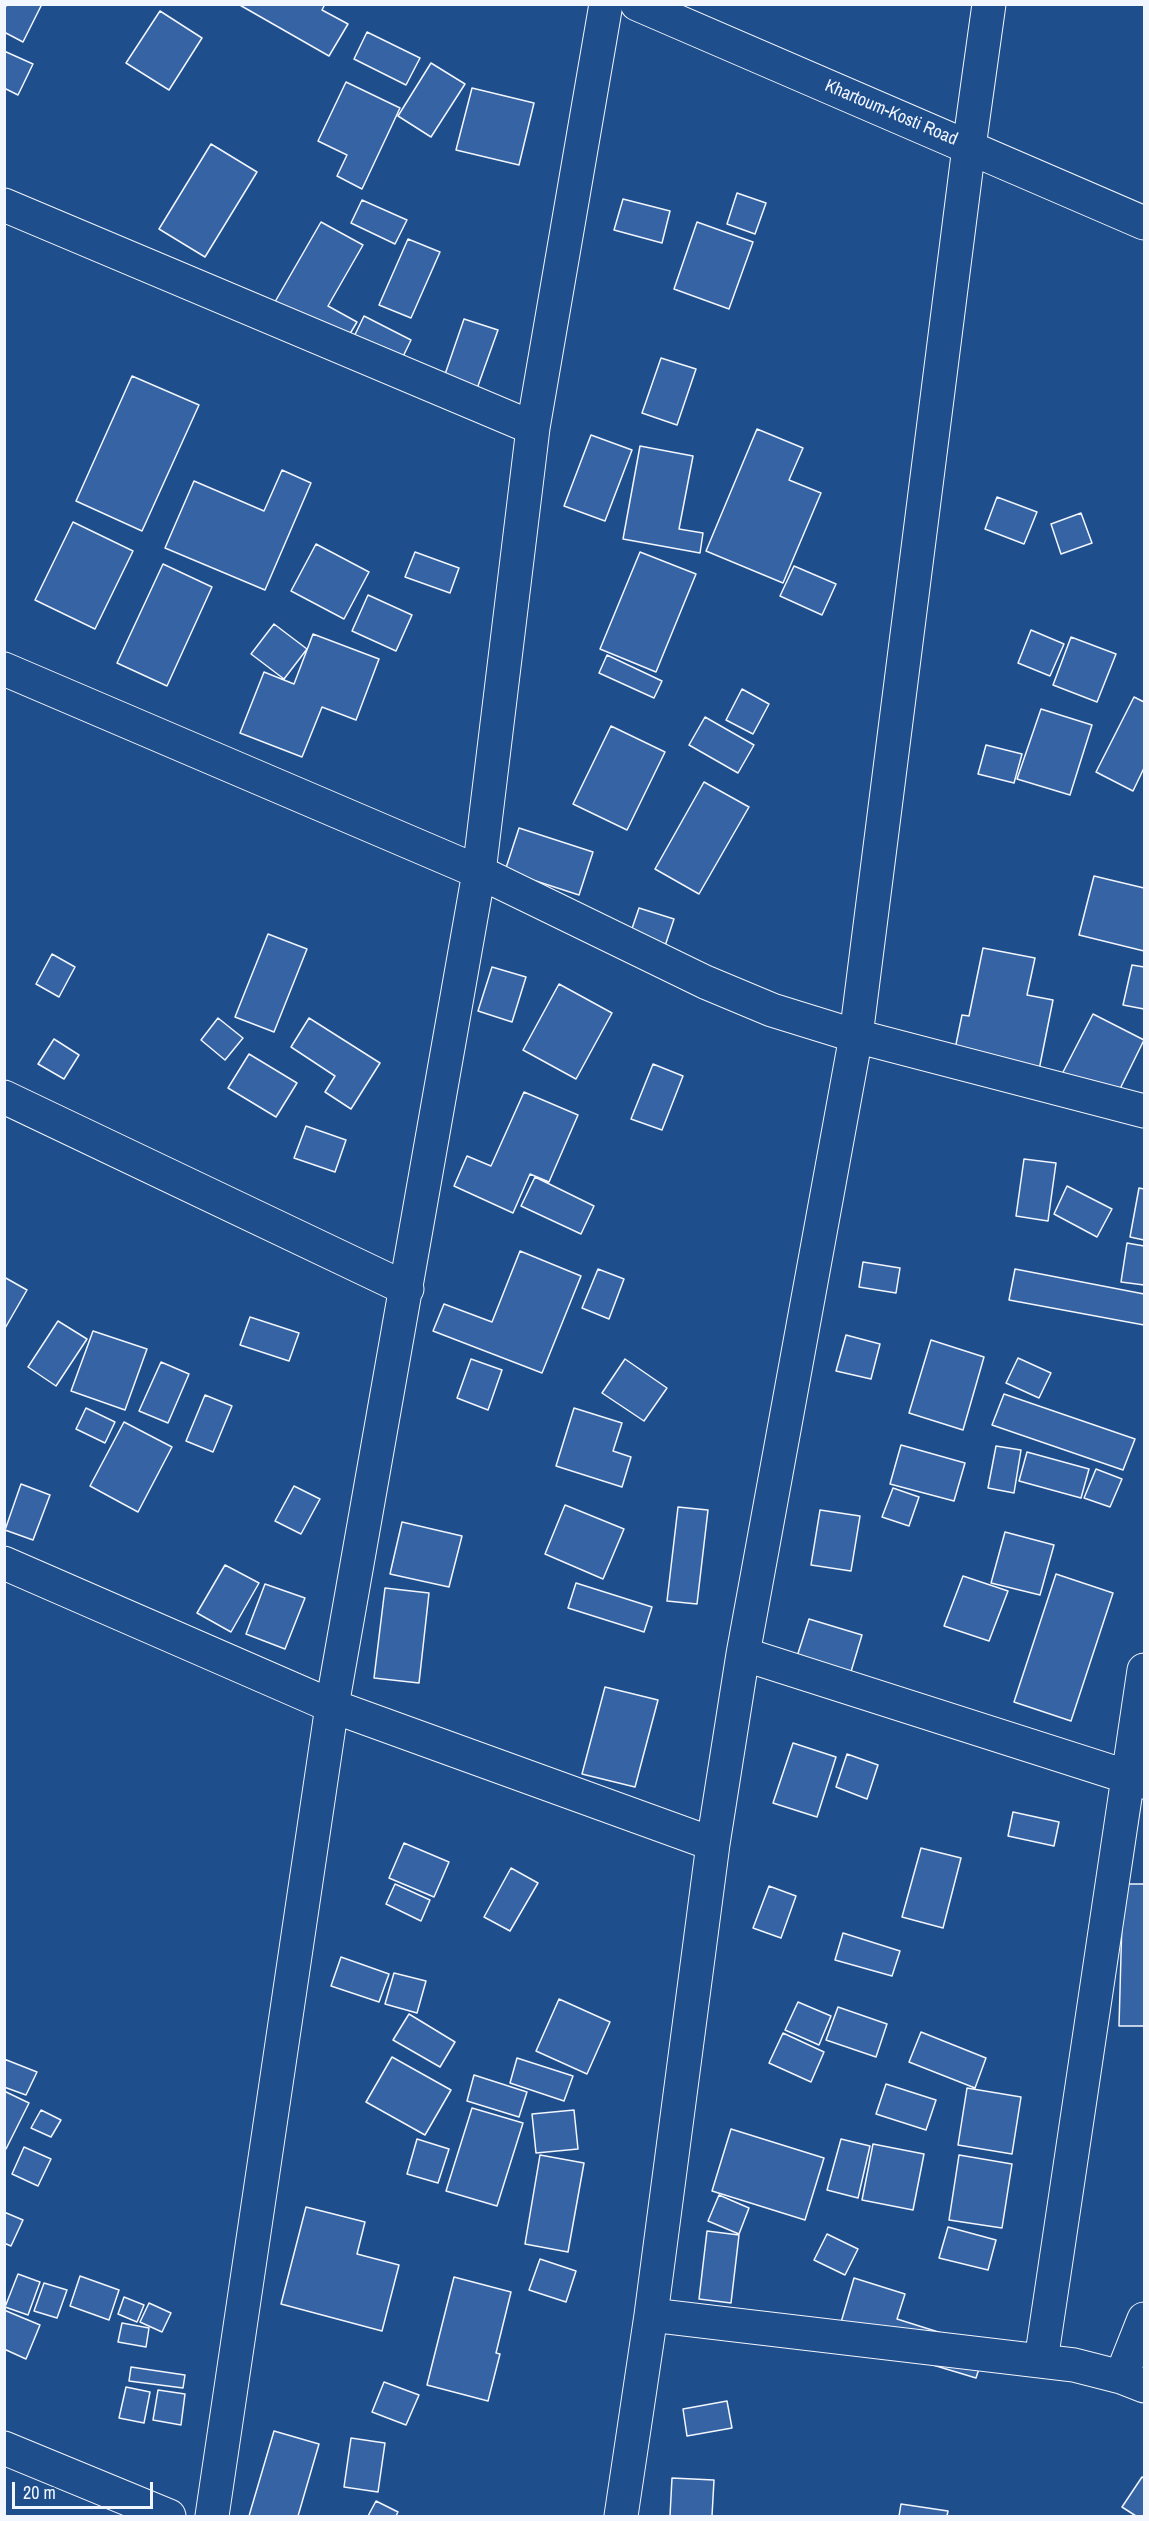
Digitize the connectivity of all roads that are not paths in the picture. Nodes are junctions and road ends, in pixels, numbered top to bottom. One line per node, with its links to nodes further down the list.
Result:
1 (606, 4): 7 (main road)
2 (637, 4): 4 (main road, Khartoum-Kosti Road)
3 (989, 4): 4 (main road)
4 (969, 147): 6 (main road, Khartoum-Kosti Road); 10 (main road)
5 (4, 206): 7 (main road)
6 (1144, 223)
7 (533, 428): 9 (main road)
8 (4, 669): 9 (main road)
9 (479, 872): 10 (main road); 13 (main road)
10 (856, 1036): 12 (main road); 15 (main road)
11 (4, 1097): 13 (main road)
12 (1144, 1111)
13 (407, 1289): 17 (main road)
14 (4, 1563): 17 (main road)
15 (743, 1654): 18 (main road); 19 (main road)
16 (1144, 1670): 18 (main road)
17 (332, 1706): 19 (main road); 26 (main road)
18 (1137, 1779): 22 (main road)
19 (713, 1844): 20 (main road)
20 (651, 2315): 22 (main road); 27 (main road)
21 (1144, 2319): 23 (main road)
22 (1041, 2361): 23 (main road)
23 (1133, 2382)
24 (4, 2448): 25 (main road)
25 (169, 2517)
26 (212, 2517)
27 (621, 2517)

